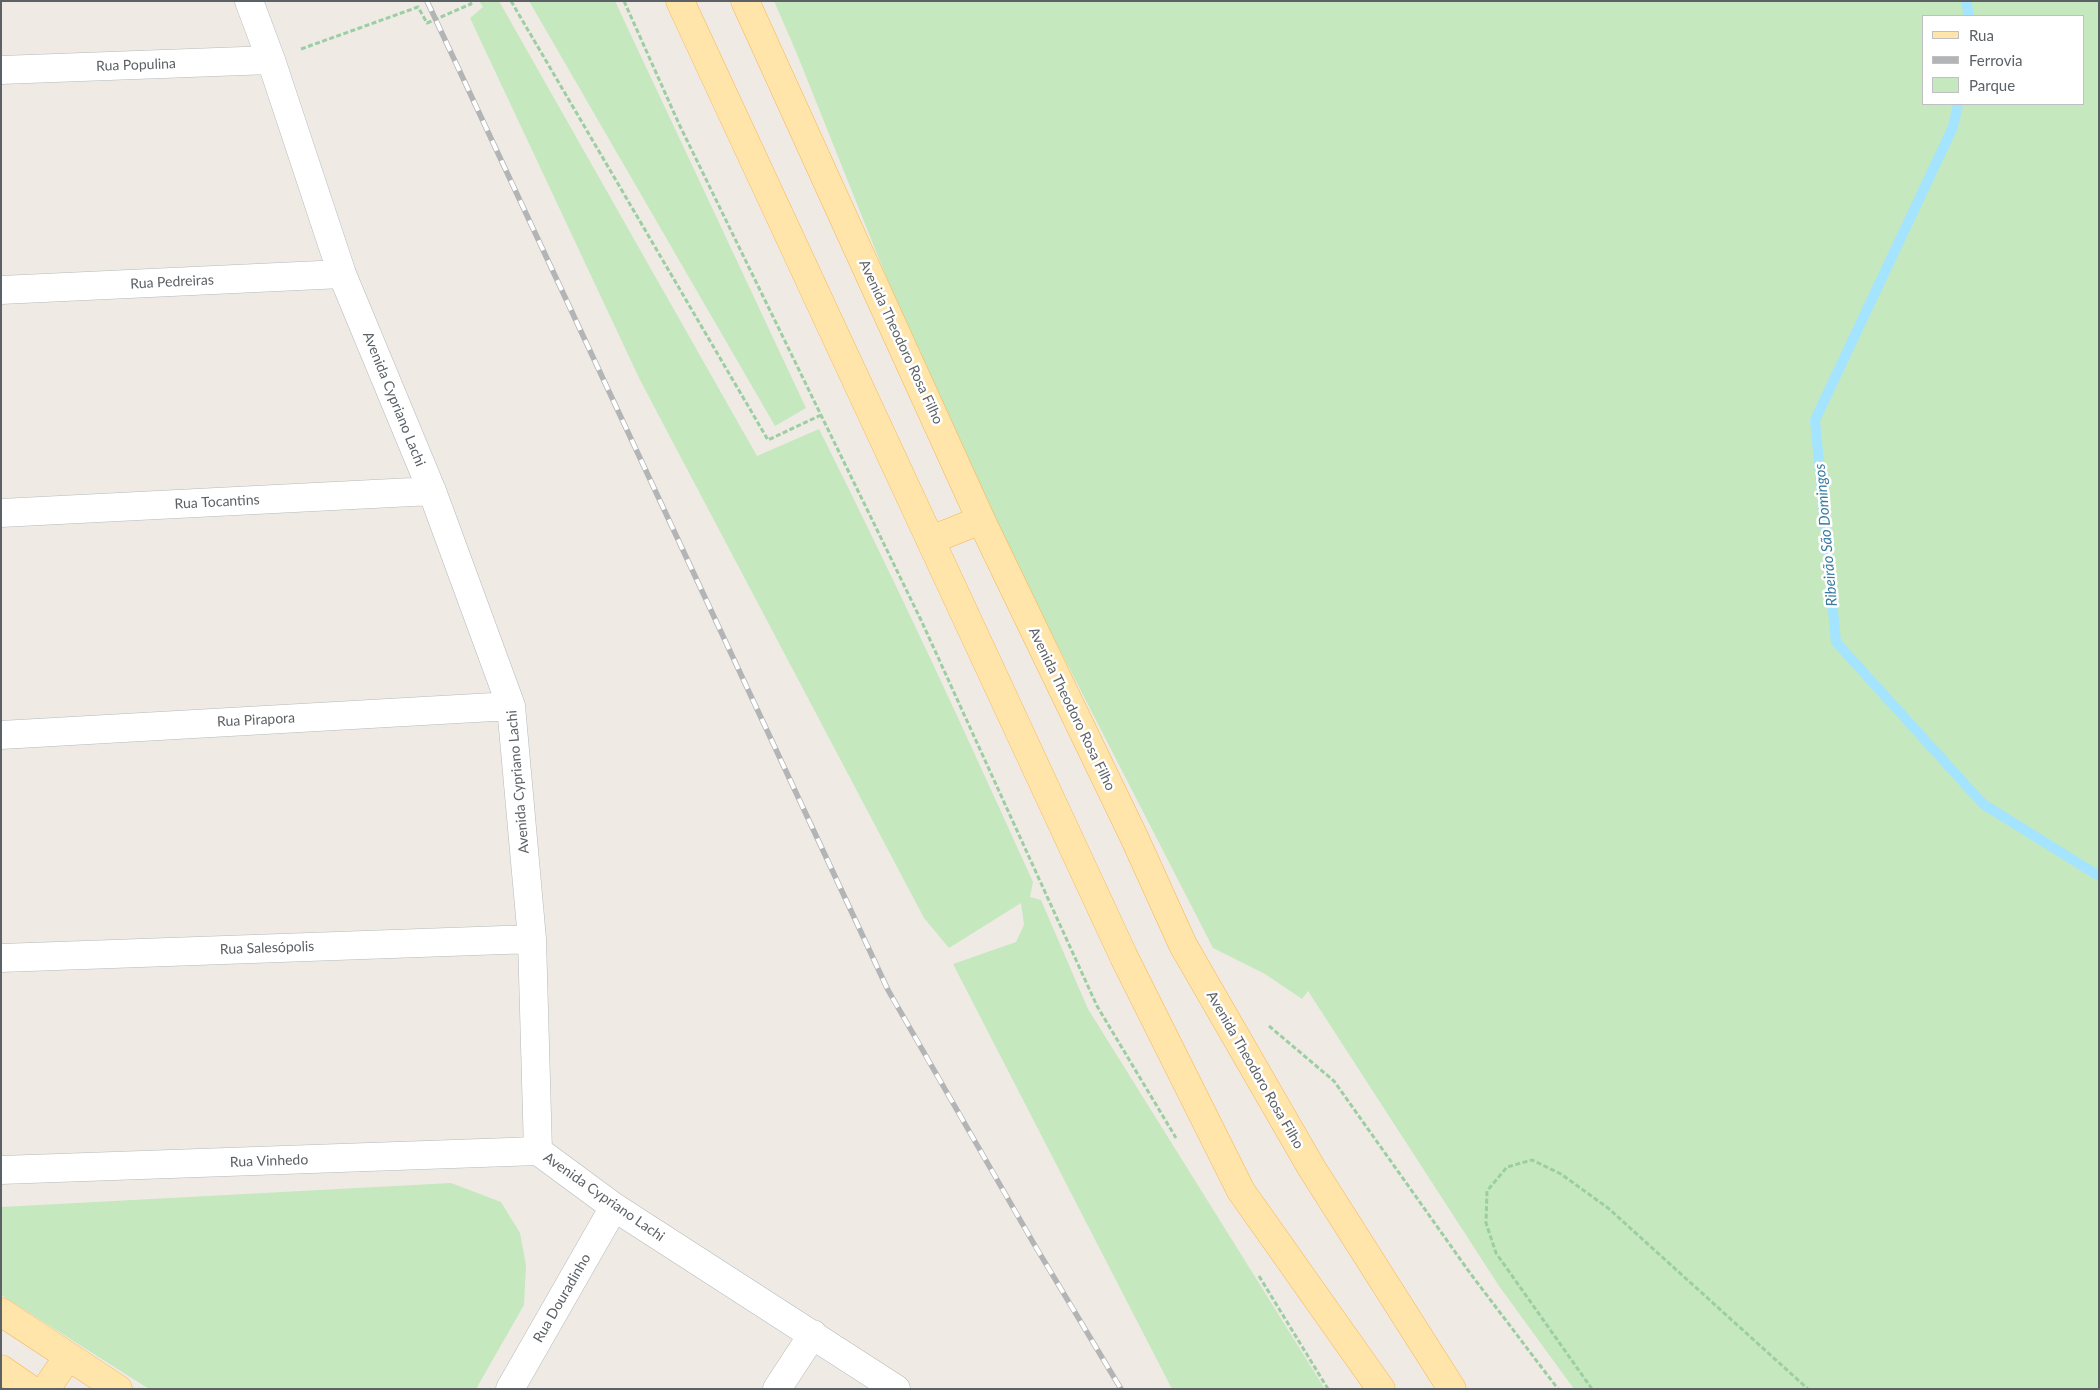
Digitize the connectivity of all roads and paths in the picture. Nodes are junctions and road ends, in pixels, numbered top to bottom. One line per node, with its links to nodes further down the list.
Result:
1 (249, 1): 7 (street, Avenida Cypriano Lachi)
2 (469, 1): 7 (path)
3 (511, 1): 11 (path)
4 (624, 1): 11 (path)
5 (680, 1): 15 (main road)
6 (746, 1): 14 (main road, Avenida Theodoro Rosa Filho)
7 (271, 60): 8 (street, Rua Populina); 9 (street, Avenida Cypriano Lachi)
8 (1, 70)
9 (342, 274): 10 (street, Rua Pedreiras); 12 (street, Avenida Cypriano Lachi)
10 (1, 290)
11 (821, 415): 21 (path)
12 (432, 491): 13 (street, Rua Tocantins); 16 (street, Avenida Cypriano Lachi)
13 (1, 514)
14 (981, 520): 15 (main road); 38 (main road, Avenida Theodoro Rosa Filho)
15 (931, 540): 37 (main road)
16 (511, 706): 17 (street, Rua Pirapora); 18 (street, Avenida Cypriano Lachi)
17 (1, 735)
18 (532, 938): 19 (street, Rua Salesópolis); 22 (street, Avenida Cypriano Lachi)
19 (1, 958)
20 (1262, 1020): 39 (path)
21 (1178, 1143)
22 (538, 1151): 23 (street, Rua Vinhedo); 24 (street, Avenida Cypriano Lachi)
23 (1, 1170)
24 (614, 1207): 27 (street, Avenida Cypriano Lachi); 33 (street, Rua Douradinho)
25 (1255, 1270): 36 (path)
26 (1, 1312): 28 (main road)
27 (813, 1334): 34 (street); 35 (street, Avenida Cypriano Lachi)
28 (68, 1357): 31 (main road); 32 (main road)
29 (1, 1369): 30 (main road)
30 (30, 1389)
31 (46, 1389)
32 (118, 1389)
33 (510, 1389)
34 (777, 1389)
35 (896, 1389)
36 (1328, 1389)
37 (1381, 1389)
38 (1452, 1389)
39 (1558, 1389)
40 (1592, 1389): 41 (path)
41 (1808, 1389)

